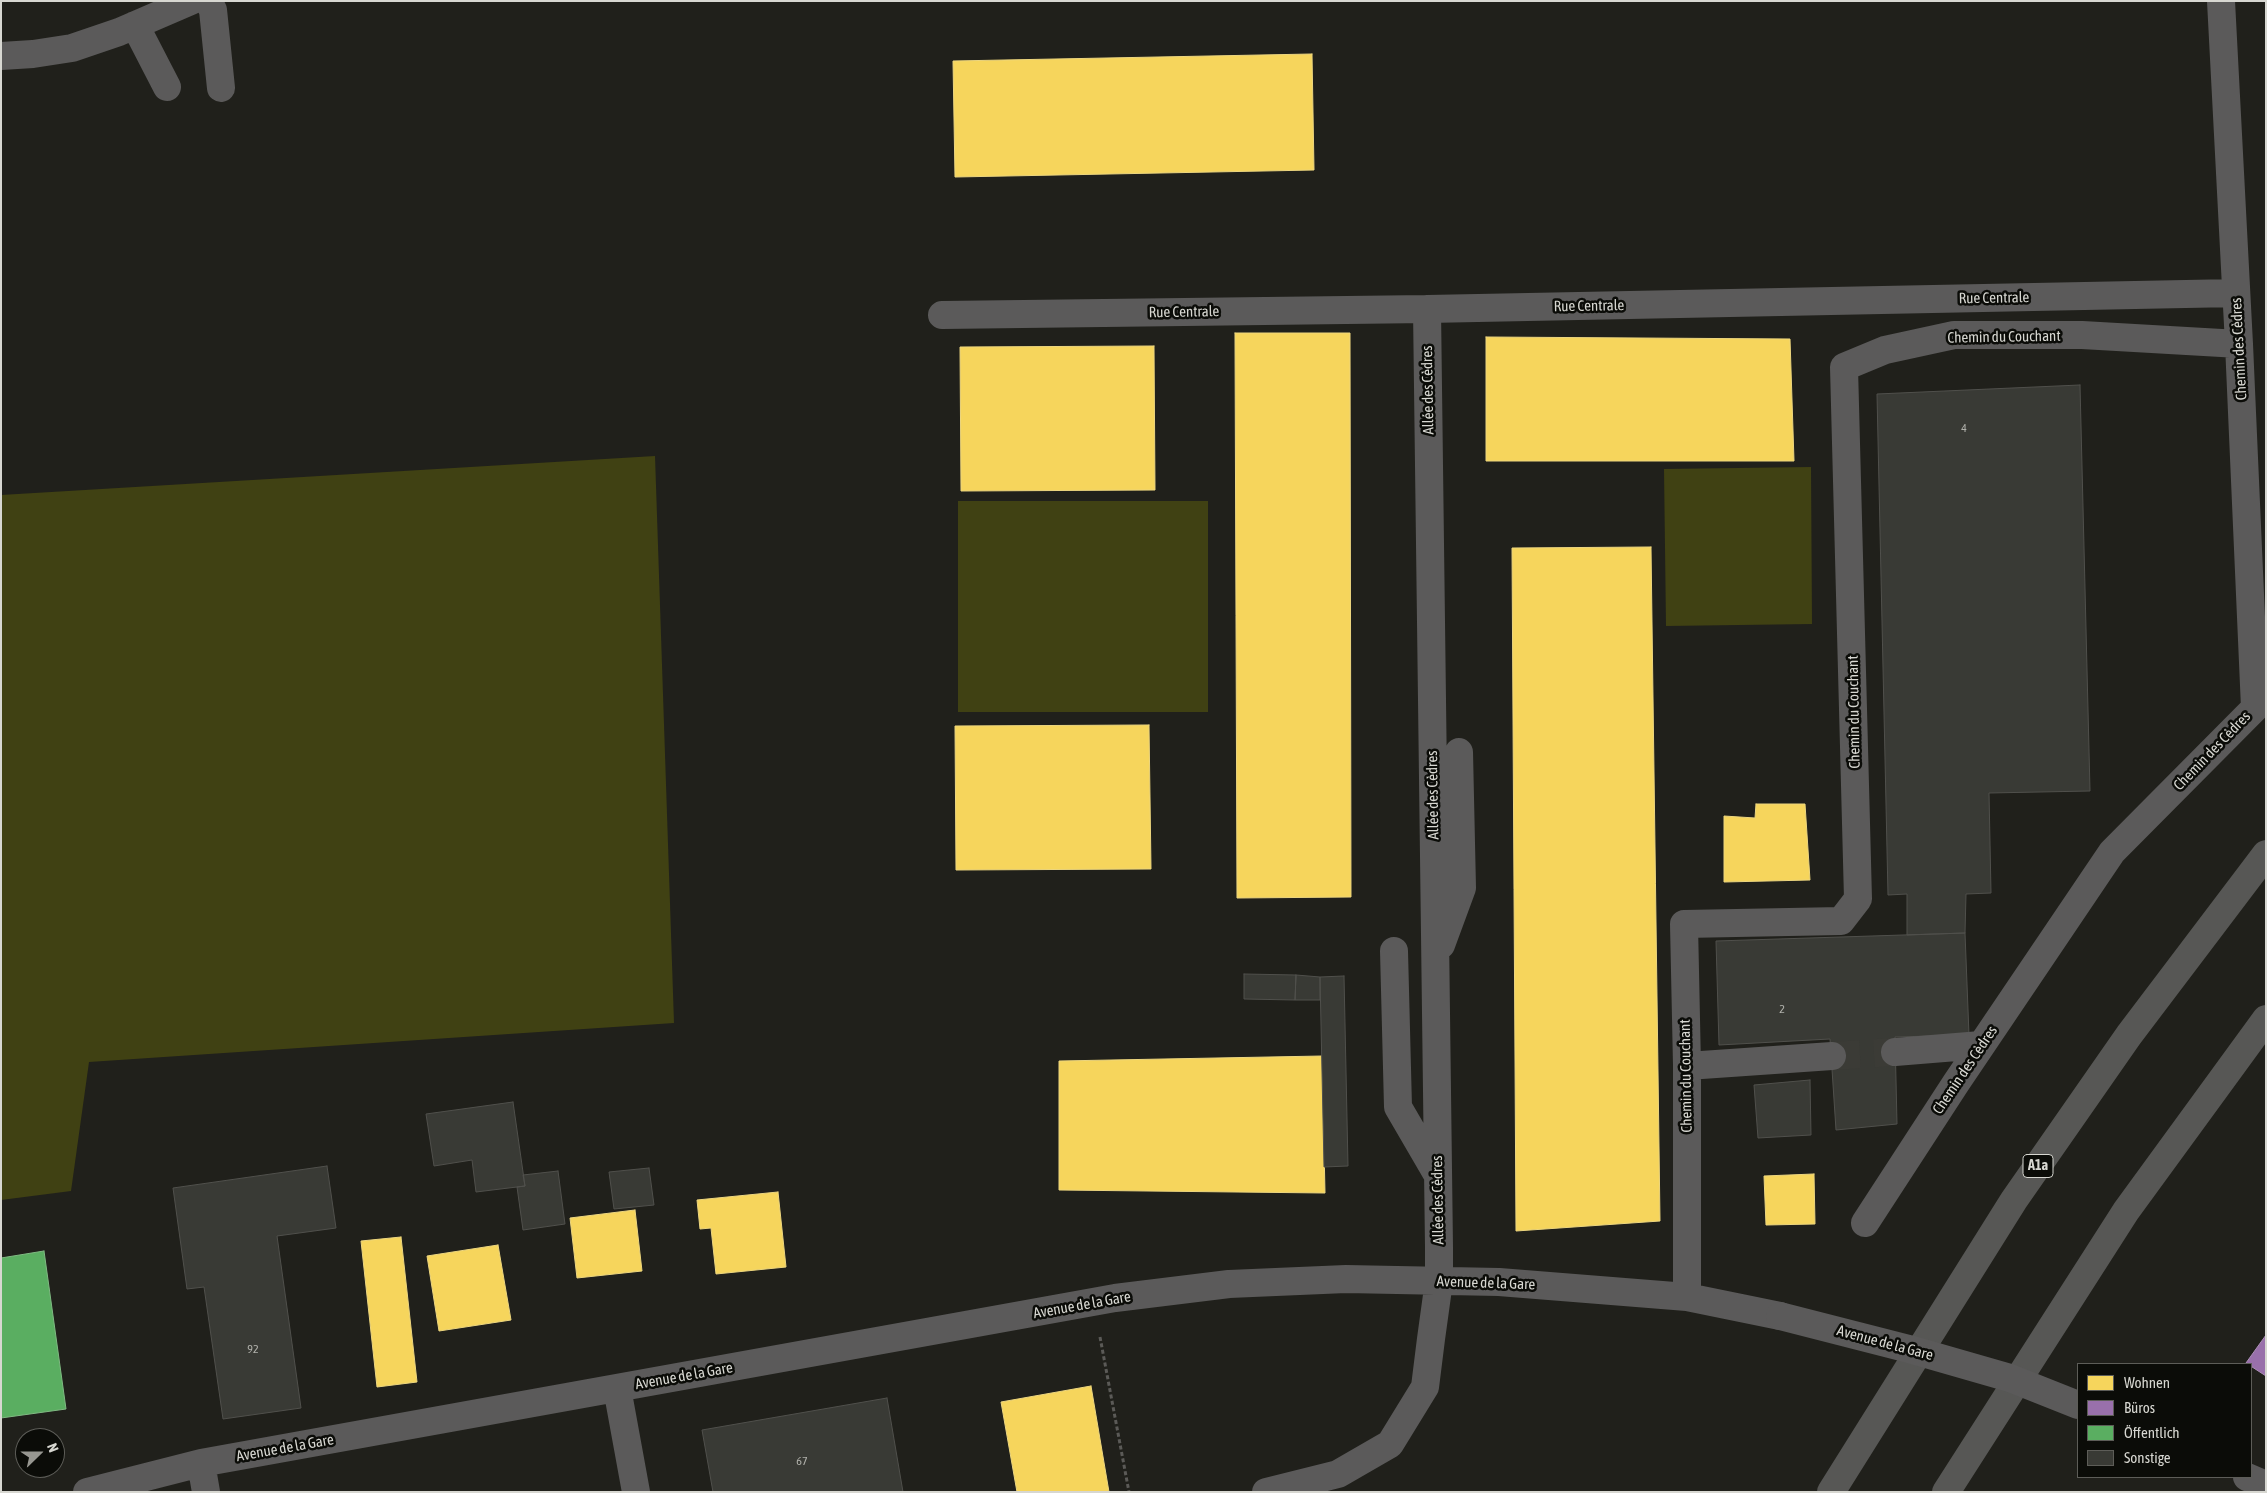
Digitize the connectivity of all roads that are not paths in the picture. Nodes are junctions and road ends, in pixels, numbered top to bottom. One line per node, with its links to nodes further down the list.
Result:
1 (191, 1): 4 (street)
2 (208, 1): 7 (street)
3 (2221, 1): 8 (street, Chemin des Cèdres)
4 (135, 26): 5 (street); 6 (street)
5 (1, 56)
6 (167, 87)
7 (221, 88)
8 (2236, 293): 9 (street, Rue Centrale); 11 (street, Chemin des Cèdres)
9 (1428, 309): 10 (street, Rue Centrale); 15 (street, Allée des Cèdres)
10 (942, 315)
11 (2239, 344): 17 (street, Chemin des Cèdres); 20 (street, Chemin du Couchant)
12 (1459, 752): 15 (street)
13 (2266, 854): 34 (highway, A1a)
14 (1394, 951): 21 (street)
15 (1435, 963): 21 (street, Allée des Cèdres)
16 (2266, 1019): 35 (highway)
17 (1981, 1045): 18 (street); 22 (street, Chemin des Cèdres)
18 (1895, 1052)
19 (1832, 1056): 20 (street)
20 (1687, 1066): 24 (street, Chemin du Couchant)
21 (1438, 1175): 23 (street, Allée des Cèdres)
22 (1865, 1223)
23 (1439, 1281): 24 (street, Avenue de la Gare); 25 (street, Avenue de la Gare); 33 (street, Allée des Cèdres)
24 (1687, 1297): 26 (street, Avenue de la Gare, bridge)
25 (617, 1388): 27 (street, Avenue de la Gare); 32 (street)
26 (2077, 1405)
27 (201, 1463): 30 (street, Avenue de la Gare); 31 (street)
28 (2249, 1478): 29 (street)
29 (2266, 1485)
30 (87, 1492)
31 (206, 1492)
32 (636, 1492)
33 (1266, 1492)
34 (1830, 1492)
35 (1946, 1492)

